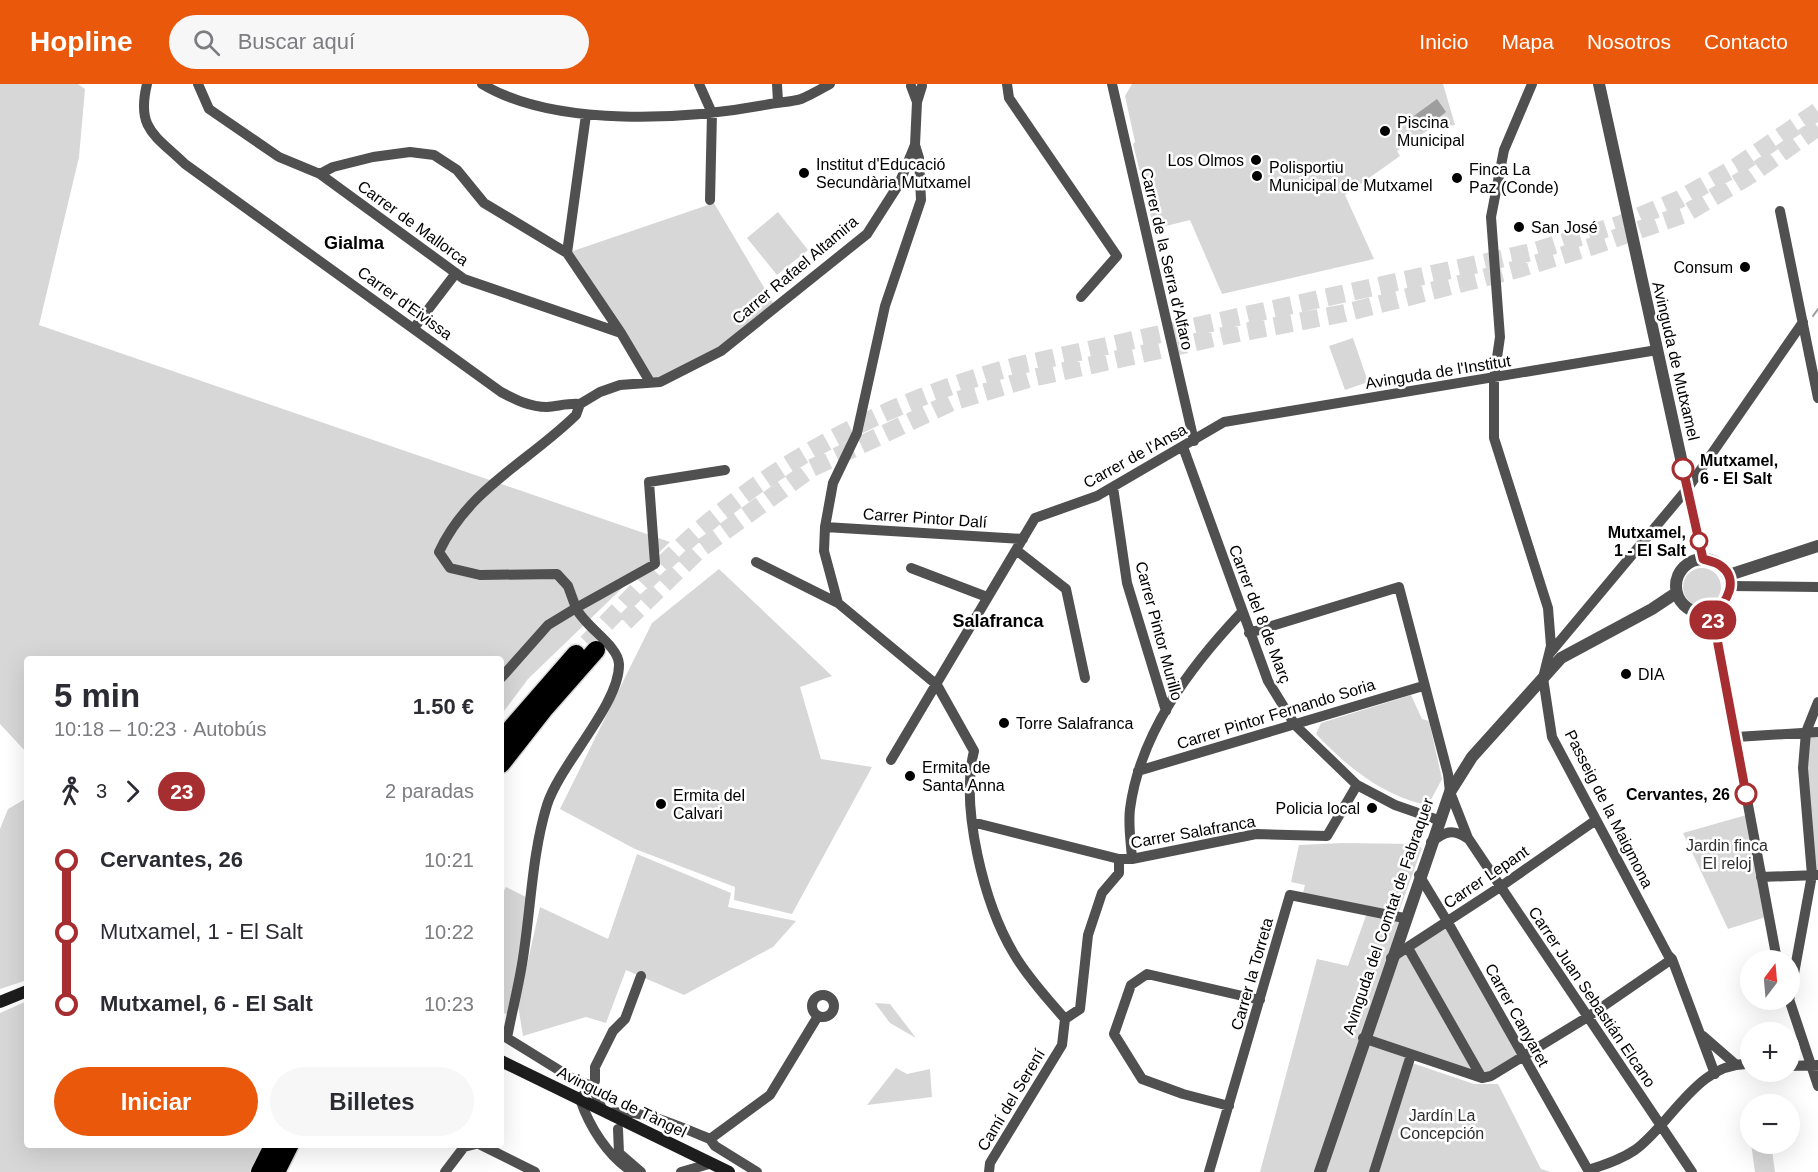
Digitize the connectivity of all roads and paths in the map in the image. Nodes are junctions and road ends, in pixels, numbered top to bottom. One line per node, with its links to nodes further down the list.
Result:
1 (147, 84): 23 (street, Carrer d'Eivissa)
2 (198, 84): 16 (street, Carrer de Mallorca)
3 (482, 84): 14 (street)
4 (699, 84): 13 (street)
5 (777, 84): 12 (street)
6 (830, 84): 12 (street)
7 (1006, 84): 21 (street)
8 (1112, 84): 31 (street, Carrer de la Serra d'Alfaro)
9 (1532, 84): 26 (street, Passeig de la Maigmona)
10 (1599, 84): 25 (street, Avinguda de Mutxamel)
11 (917, 85): 15 (street, Carrer Rafael Altamira)
12 (778, 102): 13 (street)
13 (712, 113): 14 (street); 17 (street)
14 (586, 115): 19 (street)
15 (915, 145): 27 (street, Carrer Rafael Altamira); 36 (street)
16 (320, 174): 19 (street); 20 (street, Carrer de Mallorca)
17 (710, 200)
18 (1780, 211): 22 (street)
19 (567, 254): 24 (street)
20 (456, 273): 23 (street); 24 (street, Carrer de Mallorca)
21 (1081, 297)
22 (1803, 322): 28 (street); 35 (street)
23 (414, 328): 29 (street, Carrer d'Eivissa)
24 (621, 333): 27 (street)
25 (1657, 350): 26 (street, Avinguda de l'Institut); 35 (street, Avinguda de Mutxamel)
26 (1494, 378): 30 (street, Avinguda de l'Institut); 52 (street, Passeig de la Maigmona)
27 (650, 382): 29 (street, Carrer Rafael Altamira)
28 (1818, 398)
29 (580, 404): 48 (street)
30 (1224, 422): 31 (street, Carrer de l'Ansa)
31 (1194, 441): 32 (street, Carrer de l'Ansa)
32 (1183, 447): 34 (street, Carrer de l'Ansa); 50 (street, Carrer del 8 de Març)
33 (725, 470): 48 (street)
34 (1113, 487): 37 (street, Carrer de l'Ansa); 59 (street, Carrer Pintor Murillo)
35 (1688, 488): 40 (street, Avinguda de Mutxamel); 52 (street)
36 (825, 527): 37 (street, Carrer Pintor Dalí); 47 (street)
37 (1023, 539): 39 (street, Carrer de l'Ansa)
38 (1818, 546): 43 (street)
39 (1016, 550): 46 (street, Carrer de l'Ansa); 54 (street)
40 (1703, 559): 43 (street); 45 (street)
41 (756, 562): 47 (street)
42 (911, 568): 46 (street)
43 (1730, 581): 44 (street); 49 (street)
44 (1818, 587)
45 (1676, 593): 49 (street); 55 (street, Avinguda del Comtat de Fabraquer)
46 (987, 597): 56 (street, Carrer de l'Ansa)
47 (838, 603): 56 (street)
48 (576, 608): 53 (street); 105 (street)
49 (1712, 612): 63 (street)
50 (1241, 613): 51 (street, Carrer del 8 de Març); 59 (street)
51 (1249, 633): 57 (street, Carrer Juan Sebastián Elcano); 60 (street, Carrer del 8 de Març)
52 (1549, 654): 55 (street, Passeig de la Maigmona)
53 (504, 675)
54 (1085, 678)
55 (1543, 678): 68 (street, Avinguda del Comtat de Fabraquer); 70 (street, Passeig de la Maigmona)
56 (937, 685): 65 (street, Carrer de l'Ansa); 71 (street)
57 (1423, 686): 60 (street, Carrer Pintor Fernando Soria); 68 (street, Carrer Juan Sebastián Elcano)
58 (1818, 702): 61 (street)
59 (1166, 711): 66 (street)
60 (1295, 725): 66 (street, Carrer Pintor Fernando Soria); 67 (street, Carrer del 8 de Març)
61 (1812, 732): 63 (street); 77 (street)
62 (504, 736): 64 (highway)
63 (1736, 737): 78 (street)
64 (504, 760)
65 (891, 760)
66 (1138, 771): 75 (street)
67 (1357, 785): 69 (street, Carrer del 8 de Març); 75 (street, Carrer Salafranca)
68 (1450, 792): 69 (street, Avinguda del Comtat de Fabraquer); 72 (street, Carrer Juan Sebastián Elcano)
69 (1438, 820): 73 (street, Avinguda del Comtat de Fabraquer)
70 (1596, 820): 79 (street, Carrer Lepant); 86 (street, Passeig de la Maigmona)
71 (972, 822): 74 (street, Carrer Salafranca); 94 (street)
72 (1468, 838): 73 (street); 79 (street, Carrer Juan Sebastián Elcano)
73 (1430, 843): 76 (street, Avinguda del Comtat de Fabraquer)
74 (1119, 859): 75 (street, Carrer Salafranca); 94 (street)
75 (1132, 859)
76 (1419, 875): 80 (street, Avinguda del Comtat de Fabraquer); 81 (street, Carrer Canyaret)
77 (1815, 875): 78 (street); 84 (street)
78 (1761, 877): 83 (street)
79 (1500, 887): 81 (street, Carrer Lepant); 93 (street, Carrer Juan Sebastián Elcano)
80 (1404, 918): 85 (street, Avinguda del Comtat de Fabraquer); 89 (street, Carrer la Torreta)
81 (1448, 921): 82 (street, Carrer Lepant); 98 (street, Carrer Canyaret)
82 (1408, 948): 85 (street, Carrer Lepant); 104 (street)
83 (1775, 950)
84 (1799, 950)
85 (1391, 958): 96 (street, Avinguda del Comtat de Fabraquer)
86 (1672, 959): 93 (street); 95 (street, Passeig de la Maigmona)
87 (641, 976): 105 (street)
88 (24, 992): 90 (main road)
89 (1260, 1000): 108 (street, Carrer la Torreta); 108 (street)
90 (0, 1002)
91 (1793, 1010): 102 (street)
92 (818, 1016): 113 (street)
93 (1586, 1018): 98 (street); 110 (street, Carrer Juan Sebastián Elcano)
94 (1065, 1020): 130 (street, Camí del Serení)
95 (1701, 1034): 100 (street, Passeig de la Maigmona); 103 (street, Passeig de la Maigmona)
96 (1363, 1038): 97 (street); 132 (street, Avinguda del Comtat de Fabraquer)
97 (1412, 1055): 104 (street); 133 (street)
98 (1523, 1056): 104 (street); 120 (street, Carrer Canyaret)
99 (504, 1062): 107 (main road, Avinguda de Tàngel)
100 (1734, 1063): 101 (street); 103 (street)
101 (1740, 1063)
102 (1814, 1065): 106 (street)
103 (1715, 1074): 110 (street)
104 (1482, 1077)
105 (593, 1084): 107 (street); 109 (street)
106 (1818, 1086)
107 (580, 1099): 109 (main road, Avinguda de Tàngel); 112 (street)
108 (1229, 1106): 131 (street, Carrer la Torreta)
109 (605, 1112): 111 (main road, Avinguda de Tàngel); 113 (street)
110 (1660, 1124): 119 (street); 134 (street, Carrer Juan Sebastián Elcano)
111 (622, 1125): 112 (street); 118 (main road, Avinguda de Tàngel); 126 (street)
112 (596, 1132): 125 (street)
113 (710, 1139): 129 (street)
114 (272, 1148): 121 (highway)
115 (288, 1148): 122 (highway)
116 (463, 1148): 123 (street)
117 (485, 1148): 124 (street)
118 (709, 1164): 127 (street); 128 (main road, Avinguda de Tàngel)
119 (1614, 1168): 120 (street)
120 (1588, 1171)
121 (260, 1172)
122 (276, 1172)
123 (445, 1172)
124 (535, 1172)
125 (633, 1172)
126 (641, 1172)
127 (681, 1172)
128 (729, 1172)
129 (757, 1172)
130 (988, 1172)
131 (1209, 1172)
132 (1320, 1172)
133 (1374, 1172)
134 (1692, 1172)

